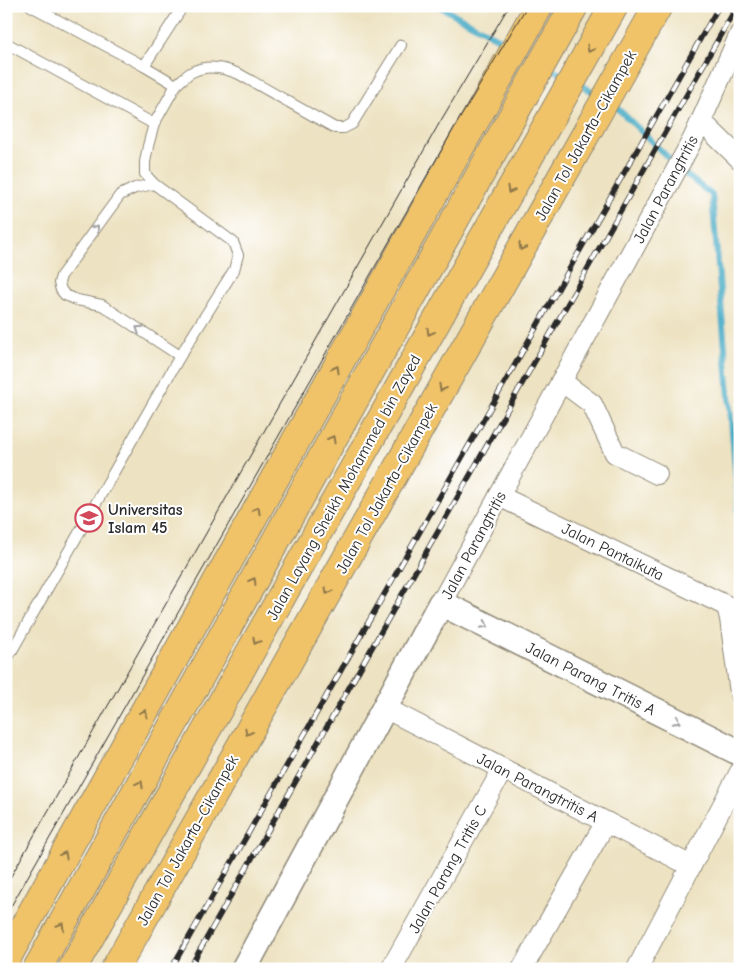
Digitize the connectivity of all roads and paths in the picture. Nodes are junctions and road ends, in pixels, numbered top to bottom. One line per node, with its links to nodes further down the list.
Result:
1 (31, 6): 10 (lane)
2 (183, 6): 10 (lane)
3 (539, 6): 29 (highway, one-way to 3)
4 (574, 6): 30 (highway, Jalan Layang Sheikh Mohammed bin Zayed, one-way to 4)
5 (614, 6): 31 (highway, Jalan Layang Sheikh Mohammed bin Zayed, one-way to 31)
6 (658, 6): 32 (highway, Jalan Tol Jakarta–Cikampek, one-way to 32)
7 (740, 34): 13 (street, Jalan Parangtritis)
8 (6, 43): 12 (lane)
9 (401, 45): 11 (lane)
10 (144, 66): 11 (lane)
11 (176, 86): 12 (lane)
12 (154, 124): 15 (lane)
13 (697, 130): 14 (street); 17 (street, Jalan Parangtritis)
14 (740, 159)
15 (154, 184): 16 (lane); 16 (lane, one-way to 15)
16 (180, 356): 21 (lane)
17 (561, 381): 18 (street); 19 (street, Jalan Parangtritis)
18 (658, 474)
19 (499, 496): 20 (street, Jalan Parangtritis); 22 (street, Jalan Pantaikuta)
20 (441, 603): 23 (street, Jalan Parangtritis); 24 (street, Jalan Parang Tritis A, one-way to 24)
21 (6, 661)
22 (740, 693)
23 (385, 708): 25 (street, Jalan Parangtritis A); 33 (street, Jalan Parangtritis)
24 (740, 753)
25 (503, 769): 27 (street, Jalan Parangtritis A); 34 (street, Jalan Parang Tritis C)
26 (740, 772): 28 (street)
27 (606, 822): 28 (street, Jalan Parangtritis A); 35 (street)
28 (691, 866): 36 (street)
29 (6, 959)
30 (37, 969)
31 (72, 969)
32 (115, 969)
33 (244, 969)
34 (391, 969)
35 (522, 969)
36 (637, 969)

